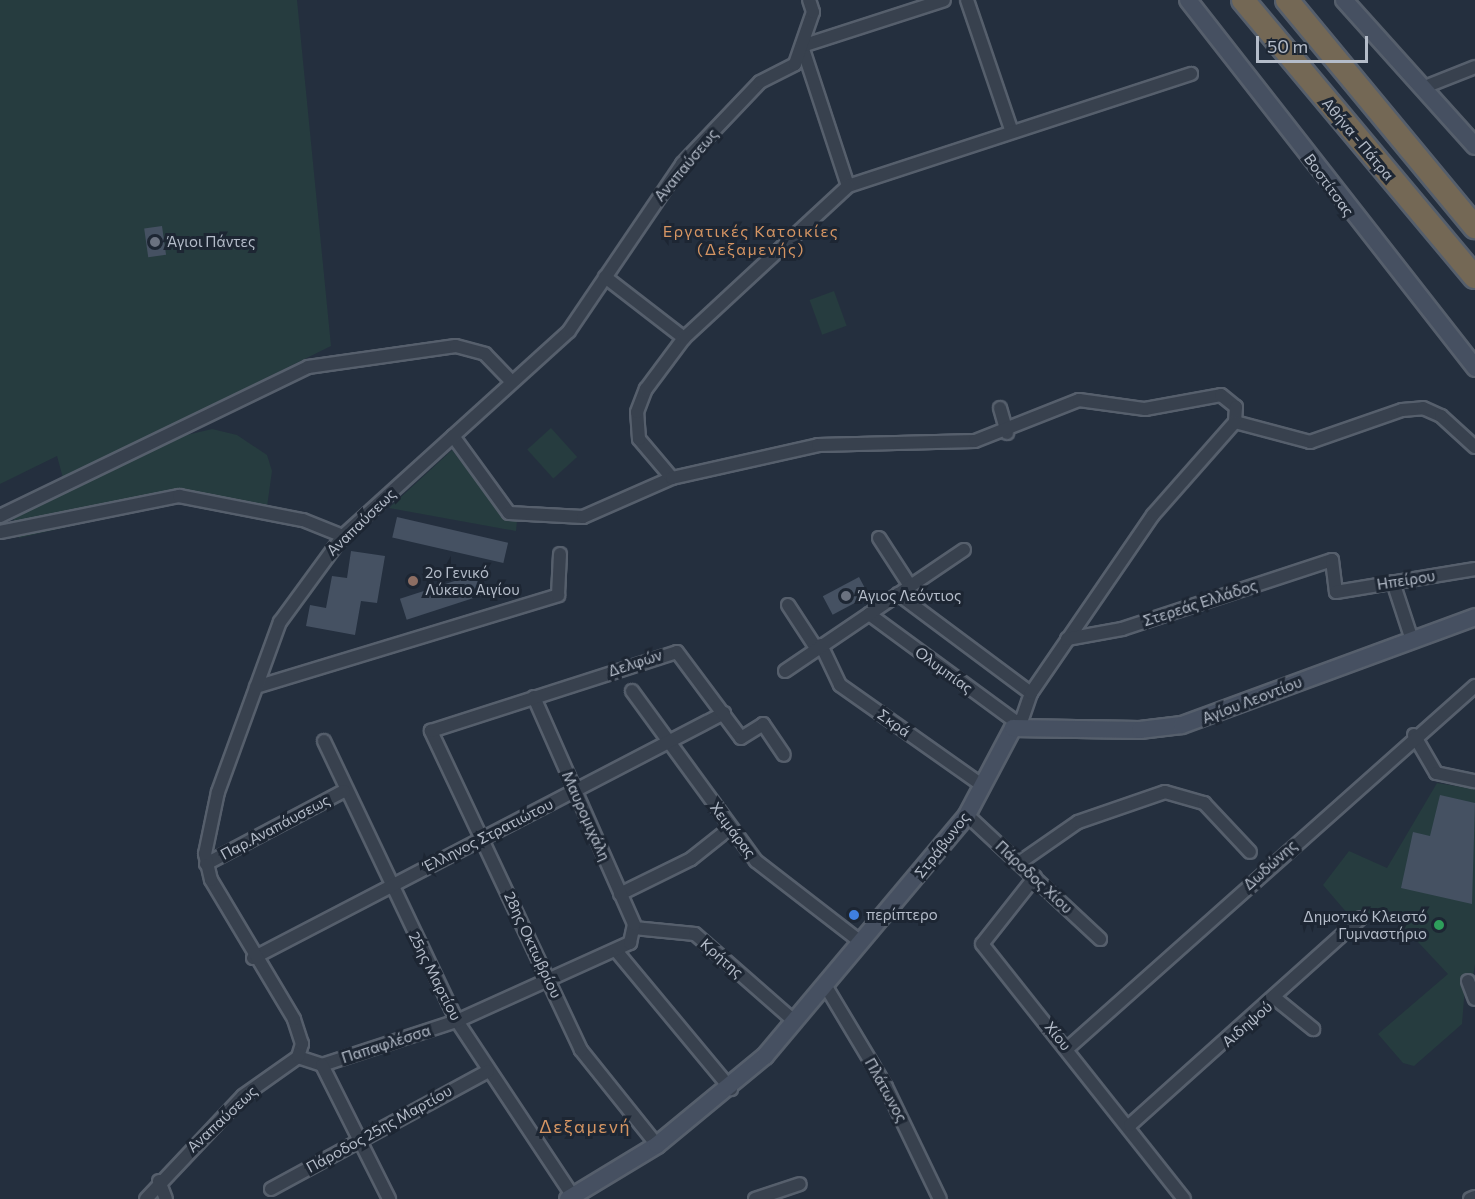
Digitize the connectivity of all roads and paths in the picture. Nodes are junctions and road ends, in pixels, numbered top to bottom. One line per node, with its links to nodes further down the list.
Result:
1 (809, 0): 8 (street, Αναπαύσεως)
2 (944, 0): 8 (street)
3 (967, 0): 12 (street)
4 (1188, 0): 19 (street, Βοστίτσας)
5 (1243, 0): 16 (highway, Αθήνα - Πάτρα)
6 (1287, 0): 15 (highway)
7 (1344, 0): 11 (street)
8 (802, 46): 14 (street); 17 (street, Αναπαύσεως)
9 (1475, 67): 11 (street)
10 (1191, 74): 12 (street)
11 (1422, 88): 13 (street)
12 (1012, 132): 14 (street)
13 (1475, 146)
14 (849, 186): 18 (street)
15 (1475, 227)
16 (1475, 277)
17 (605, 278): 18 (street); 20 (street, Αναπαύσεως)
18 (684, 338): 26 (street)
19 (1475, 368)
20 (511, 381): 24 (street, Αναπαύσεως); 27 (street)
21 (1000, 408): 23 (street)
22 (1235, 422): 23 (street); 25 (street); 41 (street, Στράβωνος)
23 (1007, 433): 26 (street)
24 (453, 436): 26 (street); 29 (street, Αναπαύσεως)
25 (1475, 447)
26 (672, 478)
27 (0, 516)
28 (0, 532): 29 (street)
29 (343, 537): 46 (street, Αναπαύσεως)
30 (879, 538): 36 (street)
31 (964, 550): 36 (street)
32 (560, 554): 46 (street)
33 (1332, 560): 35 (street, Ηπείρου); 41 (street, Στερεάς Ελλάδος)
34 (1475, 569): 35 (street, Ηπείρου)
35 (1393, 582): 42 (street)
36 (910, 586): 37 (street)
37 (898, 594): 39 (street); 48 (street)
38 (788, 605): 43 (street, Σκρά)
39 (868, 614): 43 (street); 51 (street, Ολυμπίας)
40 (1475, 617): 42 (street, Αγίου Λεοντίου)
41 (1067, 639): 48 (street, Στράβωνος)
42 (1412, 640): 51 (street, Αγίου Λεοντίου)
43 (819, 647): 44 (street); 58 (street, Σκρά)
44 (785, 671)
45 (1475, 686): 53 (street, Δωδώνης)
46 (256, 687): 66 (street, Αναπαύσεως)
47 (632, 691): 55 (street, Χειμάρας)
48 (1031, 693): 51 (street, Στράβωνος)
49 (534, 697): 50 (street, Δελφών); 52 (street, Δελφών); 60 (street, Μαυρομιχάλη)
50 (724, 713): 55 (street, Έλληνος Στρατιώτου); 56 (street, Δελφών)
51 (1020, 725): 58 (street, Στράβωνος)
52 (431, 731): 63 (street, 28ης Οκτωβρίου)
53 (1414, 735): 57 (street); 84 (street, Δωδώνης)
54 (324, 741): 59 (street, 25ης Μαρτίου)
55 (668, 742): 60 (street, Έλληνος Στρατιώτου); 62 (street, Χειμάρας)
56 (784, 755)
57 (1475, 781)
58 (983, 786): 61 (street, Στράβωνος)
59 (344, 790): 66 (street, Παρ.Αναπάυσεως); 68 (street, 25ης Μαρτίου)
60 (575, 790): 63 (street, Έλληνος Στρατιώτου); 69 (street, Μαυρομιχάλη)
61 (967, 815): 65 (street, Πάροδος Χίου); 73 (street, Στράβωνος)
62 (730, 828): 69 (street); 73 (street, Χειμάρας)
63 (483, 838): 68 (street, Έλληνος Στρατιώτου); 76 (street, 28ης Οκτωβρίου)
64 (1250, 852): 65 (street)
65 (1019, 862): 67 (street, Πάροδος Χίου)
66 (206, 864): 75 (street)
67 (1035, 877): 72 (street, Πάροδος Χίου); 84 (street, Χίου)
68 (390, 885): 75 (street, Έλληνος Στρατιώτου); 81 (street, 25ης Μαρτίου)
69 (620, 894): 71 (street, Μαυρομιχάλη)
70 (1361, 918): 79 (street, Αιδηψού)
71 (633, 932): 74 (street, Παπαφλέσσα); 82 (street, Κρήτης)
72 (1100, 939)
73 (862, 943): 78 (street, Στράβωνος)
74 (618, 953): 76 (street, Παπαφλέσσα); 88 (street)
75 (253, 958): 85 (street)
76 (550, 981): 81 (street, Παπαφλέσσα); 91 (street, 28ης Οκτωβρίου)
77 (1468, 981): 80 (street)
78 (825, 986): 82 (street, Στράβωνος); 101 (street, Πλάτωνος)
79 (1276, 999): 83 (street); 89 (street, Αιδηψού)
80 (1475, 999)
81 (457, 1021): 86 (street, Παπαφλέσσα); 87 (street, 25ης Μαρτίου)
82 (795, 1022): 88 (street, Στράβωνος)
83 (1313, 1029)
84 (1068, 1048): 89 (street, Χίου)
85 (298, 1057): 86 (street, Παπαφλέσσα); 92 (street, Αναπαύσεως)
86 (322, 1065): 90 (street)
87 (488, 1071): 90 (street, Πάροδος 25ης Μαρτίου); 96 (street, 25ης Μαρτίου)
88 (730, 1089): 91 (street, Στράβωνος)
89 (1130, 1125): 102 (street, Χίου)
90 (359, 1140): 94 (street, Πάροδος 25ης Μαρτίου); 99 (street)
91 (657, 1145): 96 (street, Στράβωνος)
92 (159, 1181): 97 (street, Αναπαύσεως); 98 (street)
93 (800, 1185): 100 (street)
94 (271, 1189)
95 (1475, 1197): 103 (street)
96 (570, 1198)
97 (146, 1199)
98 (166, 1199)
99 (389, 1199)
100 (755, 1199)
101 (940, 1199)
102 (1184, 1199)
103 (1470, 1199)

